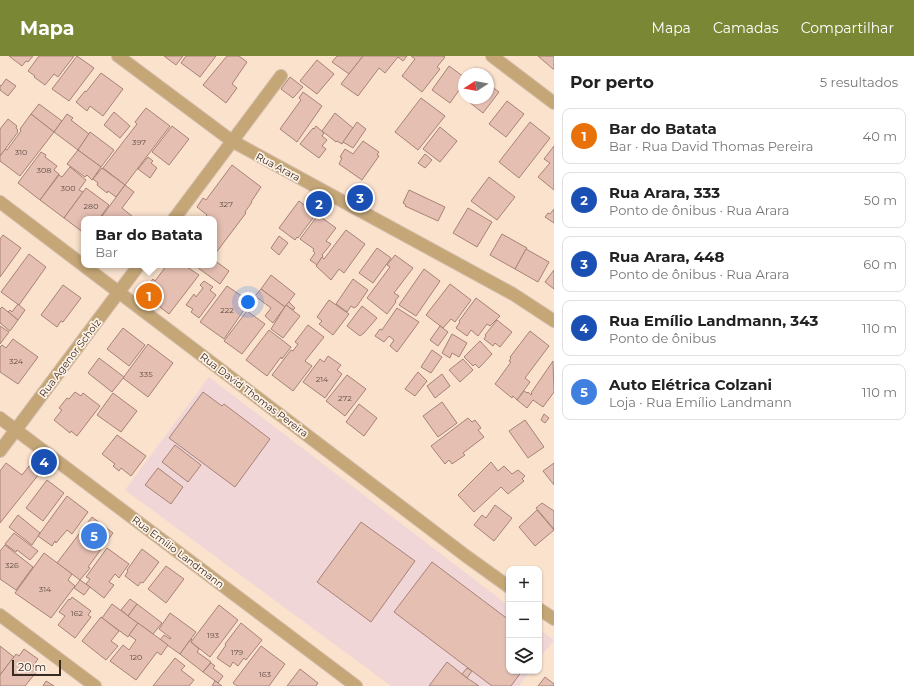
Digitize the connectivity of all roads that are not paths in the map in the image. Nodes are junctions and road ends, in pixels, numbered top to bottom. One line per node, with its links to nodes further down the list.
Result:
1 (118, 56): 5 (street, Rua Arara)
2 (492, 56): 4 (street)
3 (281, 76): 5 (street)
4 (554, 103)
5 (232, 142): 7 (street); 12 (street, Rua Arara)
6 (0, 202): 8 (street, Rua David Thomas Pereira)
7 (176, 216)
8 (81, 263)
9 (87, 268): 11 (street, Rua David Thomas Pereira)
10 (137, 268): 11 (street, Rua Agenor Scholz)
11 (119, 292): 14 (street, Rua Agenor Scholz); 16 (street, Rua David Thomas Pereira)
12 (554, 321)
13 (0, 418): 14 (street, Rua Emílio Landmann)
14 (16, 430): 15 (street, Rua Agenor Scholz); 21 (street, Rua Emílio Landmann)
15 (0, 451)
16 (506, 585)
17 (542, 611): 19 (street)
18 (0, 615): 20 (street)
19 (554, 619)
20 (95, 686)
21 (356, 686)

